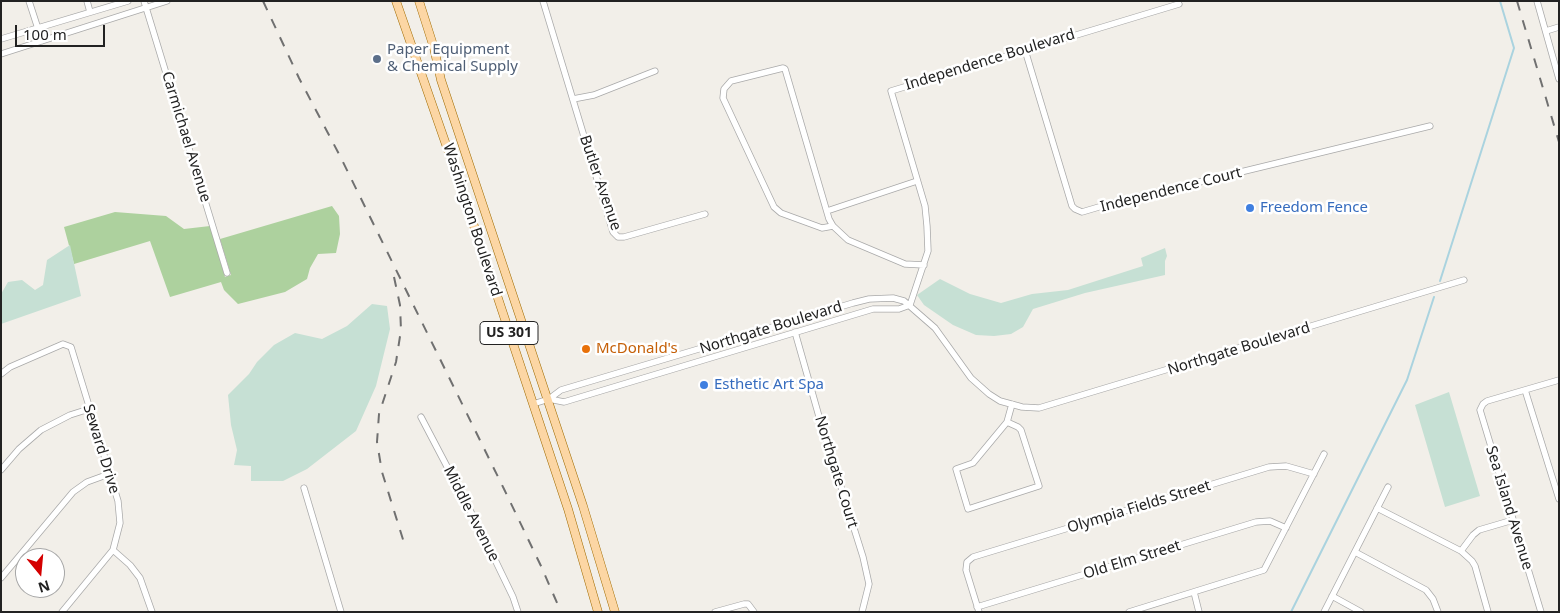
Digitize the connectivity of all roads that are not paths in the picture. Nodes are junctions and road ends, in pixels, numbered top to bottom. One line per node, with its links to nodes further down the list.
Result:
1 (29, 1): 14 (street)
2 (87, 1): 12 (street)
3 (128, 1): 12 (street)
4 (144, 1): 11 (street, Carmichael Avenue)
5 (167, 1): 11 (street)
6 (396, 1): 37 (main road, Washington Boulevard / US 301)
7 (419, 1): 36 (main road, Washington Boulevard / US 301)
8 (543, 1): 22 (street, Butler Avenue)
9 (1537, 1): 15 (street)
10 (1179, 4): 18 (street, Independence Boulevard)
11 (146, 8): 17 (street); 29 (street, Carmichael Avenue)
12 (90, 12): 14 (street)
13 (1559, 27): 15 (street)
14 (38, 28): 16 (street); 17 (street)
15 (1546, 31): 21 (street)
16 (1, 39)
17 (42, 41): 19 (street)
18 (1025, 50): 23 (street, Independence Court); 24 (street, Independence Boulevard)
19 (1, 54)
20 (655, 71): 22 (street)
21 (1559, 79)
22 (573, 99): 26 (street, Butler Avenue)
23 (1430, 126)
24 (917, 181): 25 (street); 28 (street, Independence Boulevard)
25 (827, 210): 27 (street); 27 (street)
26 (705, 214)
27 (833, 226): 28 (street)
28 (924, 265): 31 (street, Independence Boulevard)
29 (227, 273)
30 (1464, 280): 38 (street, Northgate Boulevard)
31 (910, 305): 32 (street, Northgate Boulevard); 36 (street, Northgate Boulevard); 38 (street, Northgate Boulevard)
32 (795, 332): 36 (street, Northgate Boulevard); 67 (street, Northgate Court)
33 (1, 374): 39 (street, Seward Drive)
34 (1559, 380): 35 (street)
35 (1525, 390): 48 (street); 50 (street, Sea Island Avenue)
36 (548, 399): 37 (street, Northgate Boulevard); 64 (main road, Washington Boulevard / US 301)
37 (533, 404): 63 (main road, Washington Boulevard / US 301)
38 (1012, 404): 41 (street)
39 (89, 409): 43 (street); 44 (street, Seward Drive)
40 (421, 417): 62 (street, Middle Avenue)
41 (1007, 422): 41 (street)
42 (1324, 454): 45 (street)
43 (1, 470)
44 (109, 474): 52 (street, Seward Drive); 55 (street)
45 (1314, 474): 51 (street); 58 (street, Olympia Fields Street)
46 (1388, 487): 49 (street)
47 (304, 488): 61 (street)
48 (1559, 499)
49 (1377, 508): 53 (street); 54 (street)
50 (1513, 520): 53 (street); 74 (street, Sea Island Avenue)
51 (1286, 528): 56 (street); 58 (street, Old Elm Street)
52 (113, 550): 59 (street, Seward Drive); 60 (street)
53 (1461, 551): 73 (street)
54 (1354, 552): 57 (street); 72 (street)
55 (1, 578)
56 (1194, 592): 68 (street); 69 (street)
57 (1332, 596): 70 (street); 71 (street)
58 (978, 609)
59 (62, 612)
60 (152, 612)
61 (341, 612)
62 (518, 612)
63 (598, 612)
64 (615, 612)
65 (716, 612): 66 (street)
66 (754, 612)
67 (862, 612)
68 (1129, 612)
69 (1200, 612)
70 (1324, 612)
71 (1361, 612)
72 (1438, 612)
73 (1488, 612)
74 (1541, 612)

